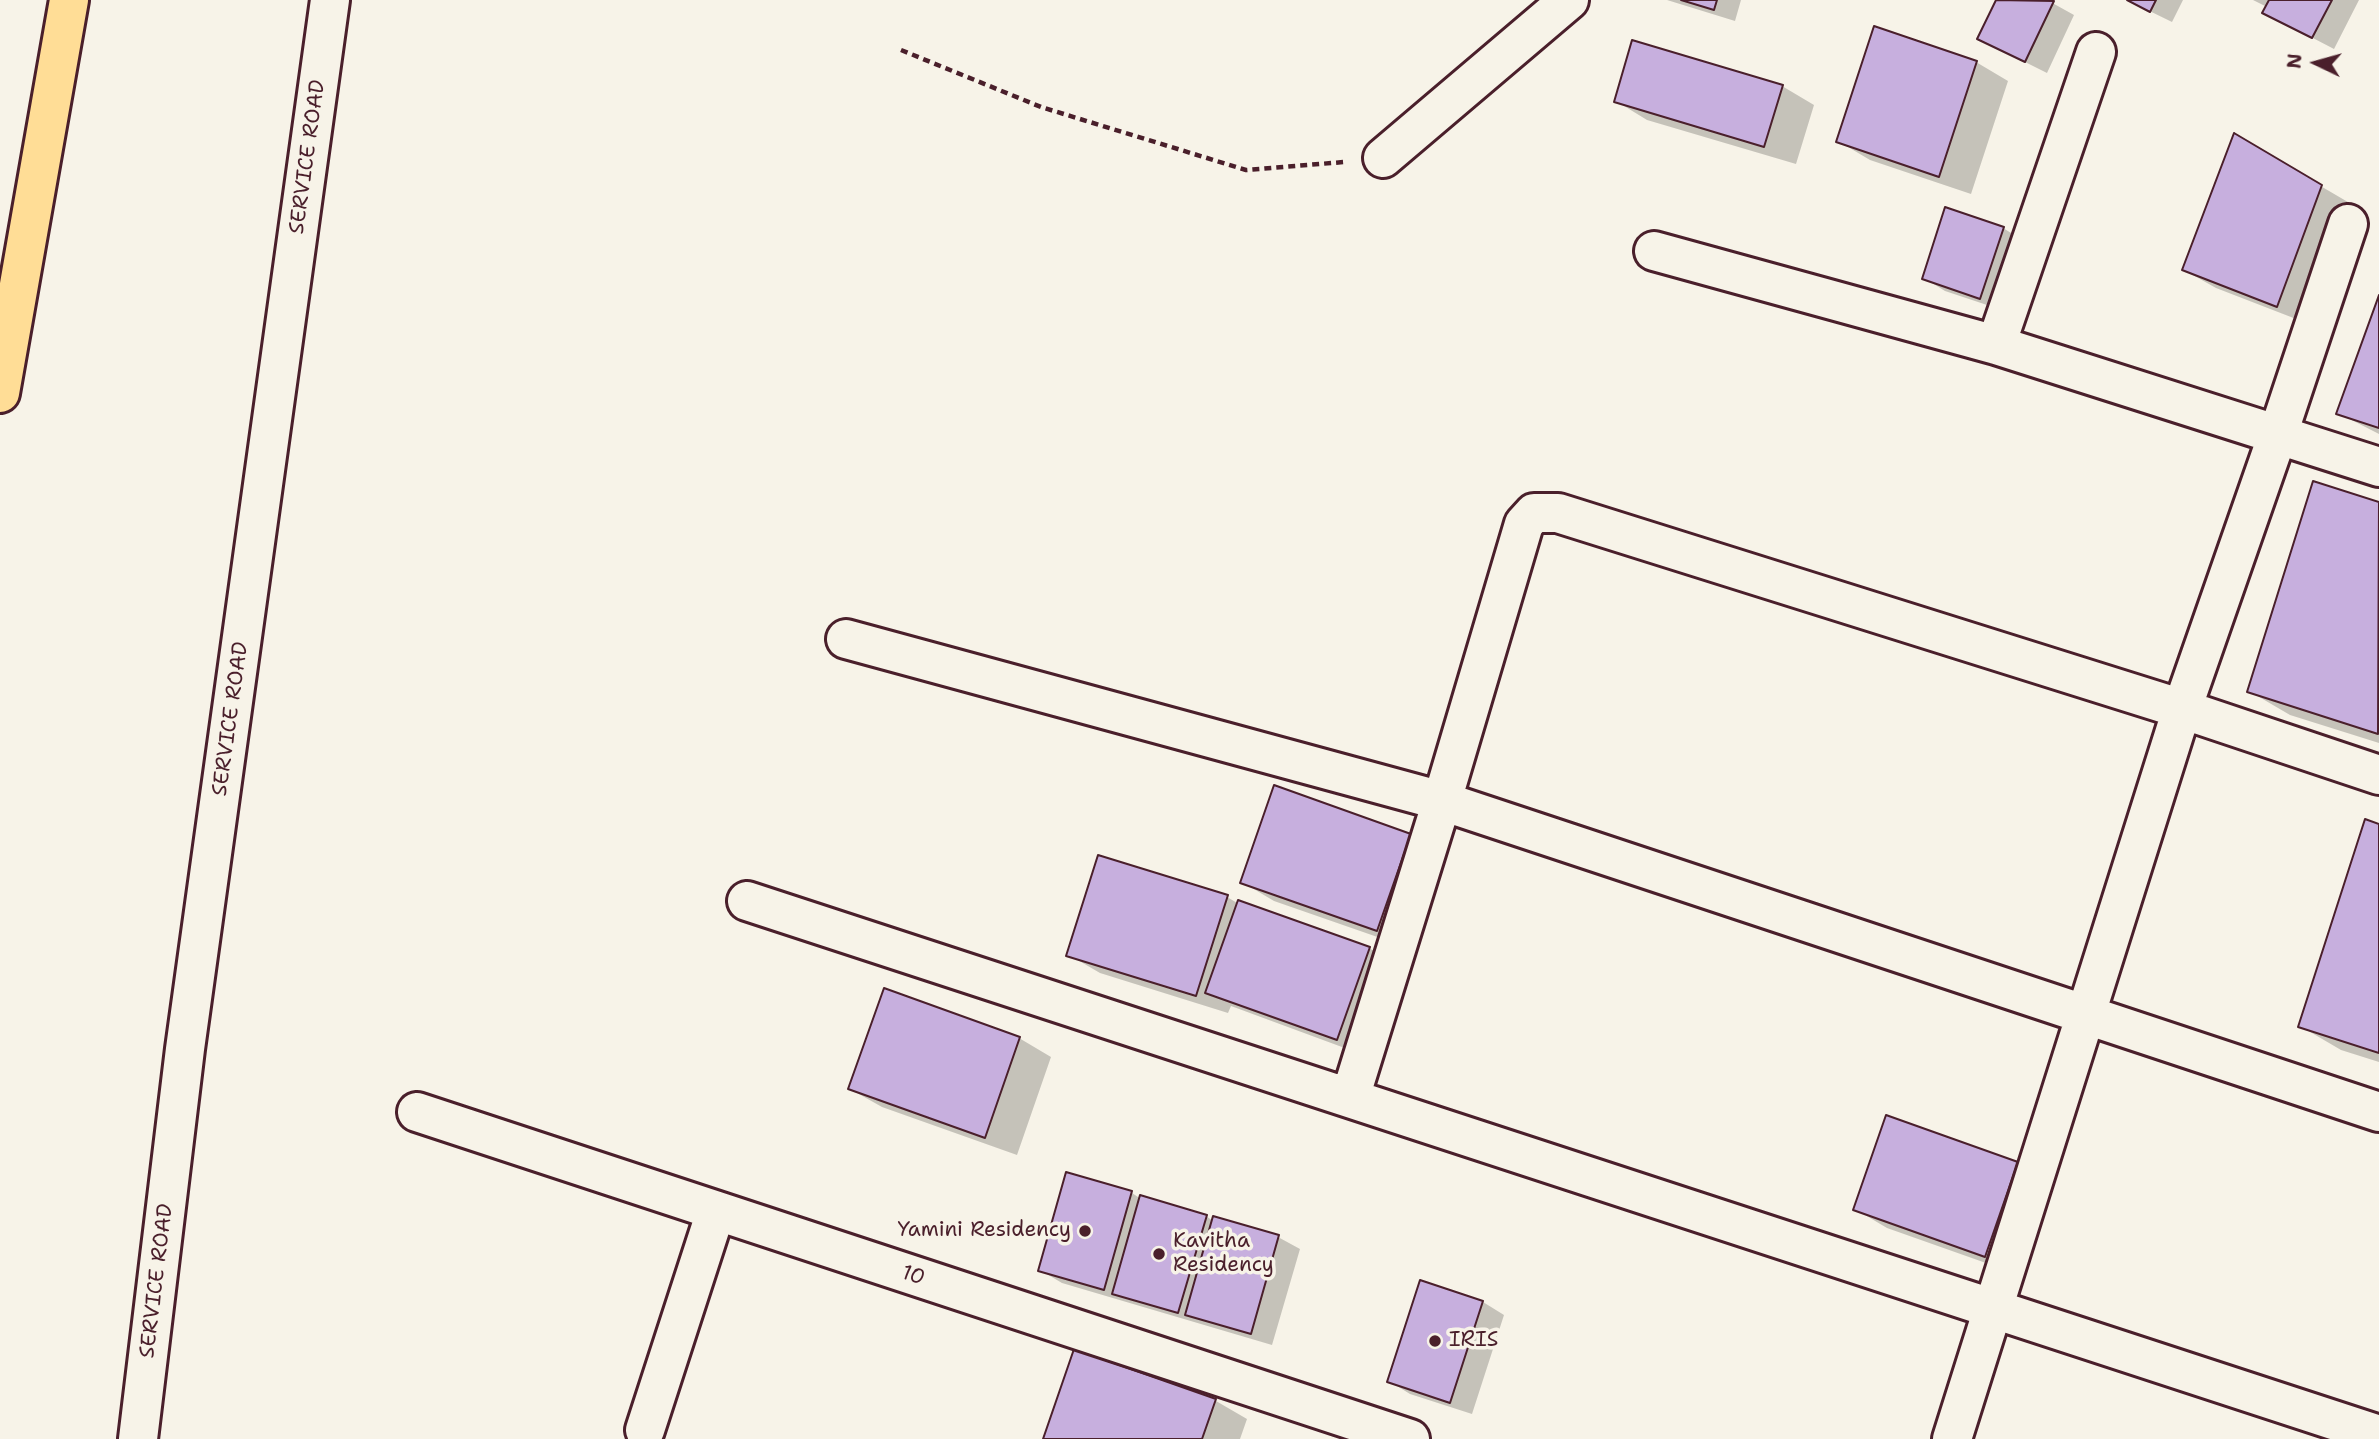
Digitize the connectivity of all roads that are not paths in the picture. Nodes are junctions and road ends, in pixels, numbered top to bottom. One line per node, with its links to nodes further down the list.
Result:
1 (69, 0): 9 (highway)
2 (330, 0): 25 (street, SERVICE ROAD)
3 (1569, 0): 5 (street)
4 (2096, 52): 8 (street)
5 (1383, 158)
6 (2348, 224): 10 (street)
7 (1654, 251): 8 (street)
8 (1996, 345): 10 (street)
9 (0, 393)
10 (2278, 434): 11 (street); 13 (street)
11 (2379, 467)
12 (846, 639): 15 (street)
13 (2182, 709): 14 (street); 15 (street); 17 (street)
14 (2379, 775)
15 (1442, 801): 17 (street); 18 (street)
16 (747, 901): 18 (street)
17 (2086, 1015): 20 (street); 22 (street)
18 (1350, 1098): 22 (street)
19 (417, 1112): 21 (street, 10)
20 (2379, 1112)
21 (716, 1211): 23 (street); 26 (street, 10)
22 (1994, 1308): 24 (street); 27 (street)
23 (645, 1430)
24 (2379, 1435)
25 (138, 1439)
26 (1410, 1439)
27 (1952, 1439)

